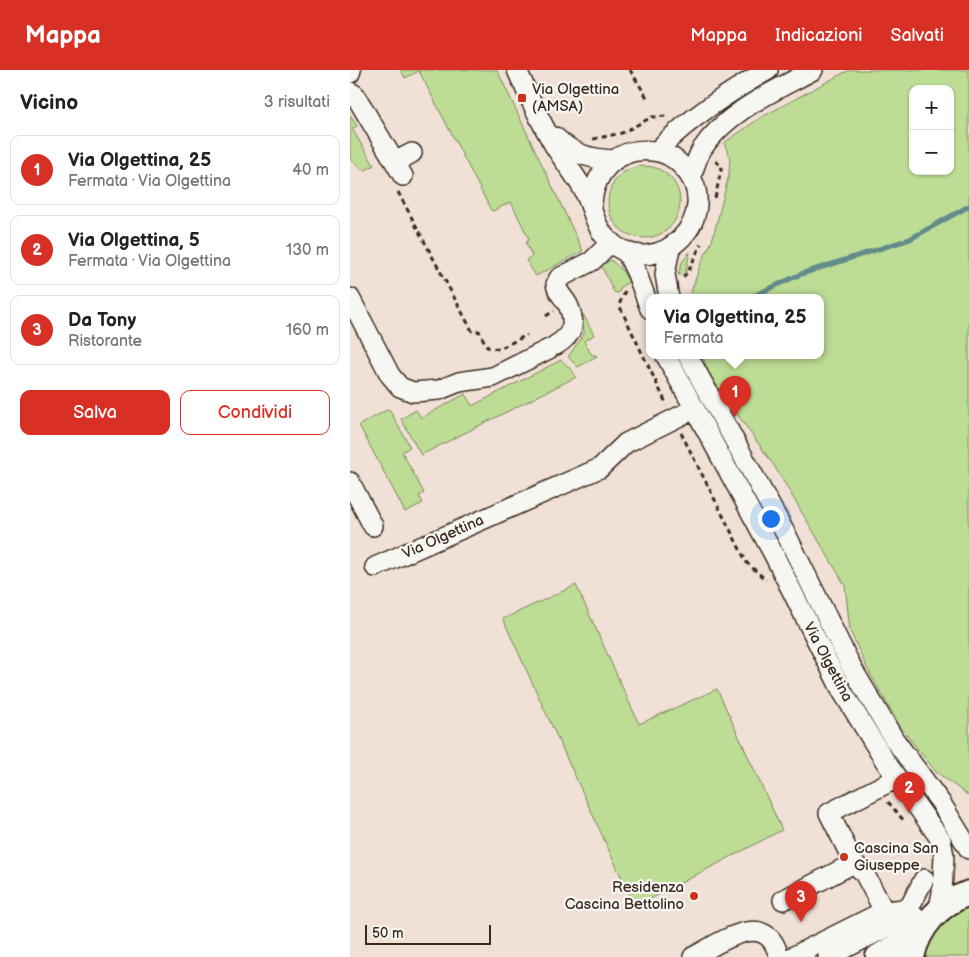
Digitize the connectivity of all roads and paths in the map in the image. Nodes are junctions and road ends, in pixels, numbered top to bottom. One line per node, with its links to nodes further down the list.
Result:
1 (517, 70): 8 (street)
2 (630, 70): 6 (path)
3 (768, 70): 10 (street)
4 (813, 70): 13 (street)
5 (350, 92): 12 (street)
6 (648, 99)
7 (672, 121): 9 (path)
8 (544, 126): 11 (street); 14 (street)
9 (585, 140)
10 (657, 152): 11 (street); 13 (street)
11 (614, 160): 14 (street)
12 (401, 169): 20 (path)
13 (691, 178): 16 (street)
14 (592, 210): 15 (street)
15 (618, 247): 16 (street); 18 (street); 19 (street)
16 (670, 248): 17 (street)
17 (668, 294)
18 (350, 298)
19 (646, 298)
20 (527, 334)
21 (668, 359): 23 (street, Via Olgettina)
22 (690, 359): 28 (street, Via Olgettina)
23 (694, 409): 26 (street, Via Olgettina); 27 (street, Via Olgettina)
24 (350, 482): 25 (street)
25 (373, 526)
26 (375, 567)
27 (897, 778): 31 (street); 36 (street, Via Olgettina)
28 (939, 800): 29 (street); 30 (street, Via Olgettina)
29 (969, 820)
30 (969, 849)
31 (854, 863): 34 (street); 35 (street)
32 (924, 879): 36 (street)
33 (969, 893): 36 (main road)
34 (782, 900)
35 (884, 911): 36 (street); 39 (street)
36 (923, 917): 40 (street); 41 (main road); 42 (main road)
37 (693, 957): 38 (street)
38 (779, 957)
39 (792, 957)
40 (828, 957)
41 (878, 957)
42 (912, 957)

